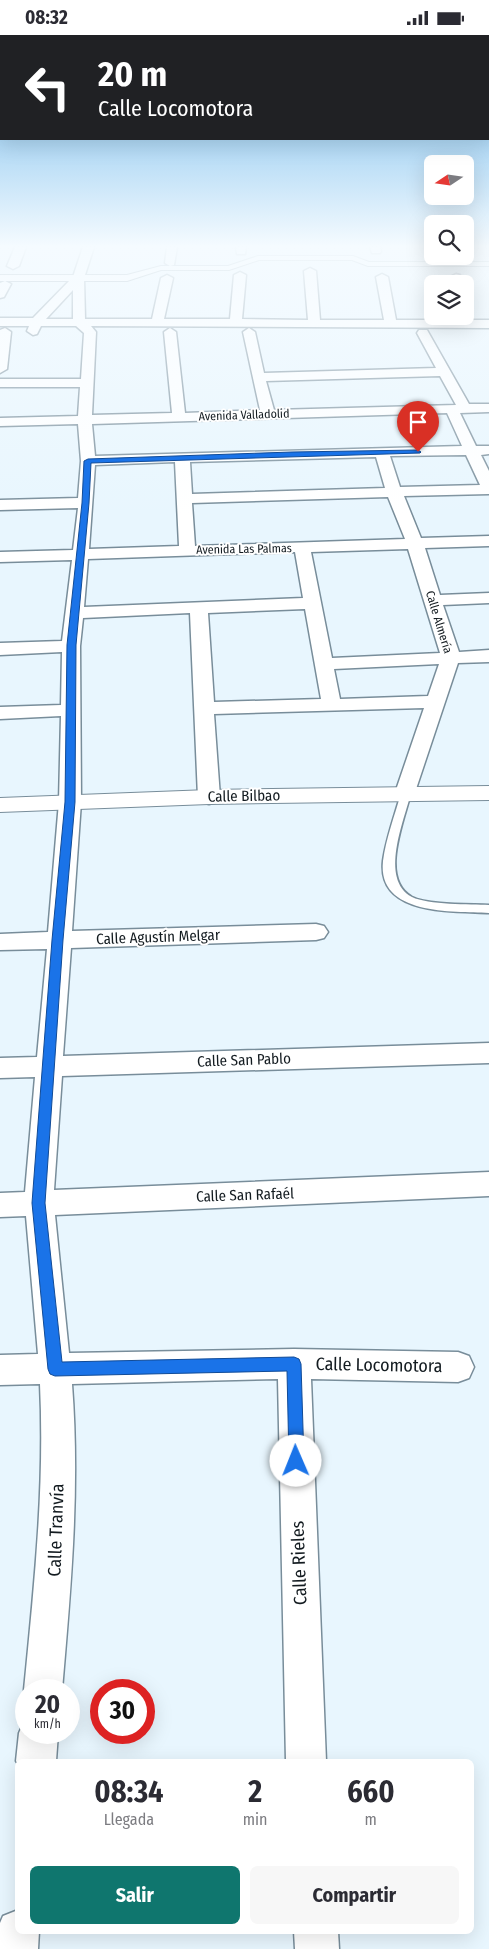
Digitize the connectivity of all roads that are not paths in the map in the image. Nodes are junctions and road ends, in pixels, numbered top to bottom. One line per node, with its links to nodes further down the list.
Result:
1 (2, 336): 7 (street)
2 (90, 336): 11 (street, Calle Tranvía)
3 (170, 336): 15 (street)
4 (250, 336): 8 (street)
5 (424, 336): 9 (street)
6 (389, 360): 8 (street)
7 (0, 369)
8 (257, 371): 9 (street); 14 (street)
9 (444, 372): 13 (street)
10 (0, 383): 11 (street)
11 (87, 383): 17 (street, Calle Tranvía)
12 (489, 408): 13 (street, Avenida Valladolid)
13 (458, 409): 14 (street, Avenida Valladolid); 19 (street)
14 (275, 414): 16 (street, Avenida Valladolid); 22 (street)
15 (179, 417): 16 (street, Avenida Valladolid); 17 (street, Avenida Valladolid)
16 (214, 417): 23 (street)
17 (85, 420): 18 (street, Avenida Valladolid); 25 (street, Calle Tranvía)
18 (0, 423)
19 (471, 450): 20 (street); 21 (street); 26 (street)
20 (489, 450)
21 (382, 453): 22 (street); 27 (street, Calle Almería)
22 (292, 454): 23 (street)
23 (220, 457): 24 (street)
24 (182, 458): 25 (street); 28 (street)
25 (88, 461): 29 (street, Calle Tranvía)
26 (489, 488): 27 (street)
27 (394, 492): 28 (street); 32 (street, Calle Almería)
28 (185, 499): 34 (street)
29 (86, 503): 30 (street); 35 (street, Calle Tranvía)
30 (0, 505)
31 (489, 541): 32 (street, Avenida Las Palmas)
32 (414, 544): 33 (street, Avenida Las Palmas); 38 (street, Calle Almería)
33 (302, 548): 34 (street, Avenida Las Palmas); 39 (street)
34 (187, 550): 35 (street, Avenida Las Palmas)
35 (80, 556): 36 (street, Avenida Las Palmas); 41 (street, Calle Tranvía)
36 (0, 557)
37 (489, 598): 38 (street)
38 (433, 600): 45 (street, Calle Almería)
39 (312, 603): 40 (street); 46 (street)
40 (199, 609): 41 (street); 49 (street)
41 (75, 613): 42 (street, Calle Tranvía)
42 (72, 645): 43 (street); 50 (street, Calle Tranvía)
43 (0, 649)
44 (489, 656): 45 (street)
45 (451, 657): 46 (street); 47 (street, Calle Almería)
46 (324, 664): 48 (street)
47 (437, 702): 48 (street); 52 (street, Calle Almería)
48 (331, 703): 49 (street)
49 (204, 708): 54 (street)
50 (71, 710): 51 (street); 55 (street, Calle Tranvía)
51 (0, 713)
52 (406, 793): 53 (street, Calle Bilbao); 54 (street, Calle Bilbao); 57 (lane)
53 (489, 793)
54 (210, 797): 55 (street, Calle Bilbao)
55 (70, 802): 56 (street, Calle Bilbao); 59 (street, Calle Tranvía)
56 (0, 805)
57 (489, 909)
58 (316, 932): 59 (street, Calle Agustín Melgar)
59 (58, 940): 60 (street, Calle Agustín Melgar); 62 (street, Calle Tranvía)
60 (0, 943)
61 (489, 1053): 62 (street, Calle San Pablo)
62 (48, 1065): 63 (street, Calle San Pablo); 65 (street, Calle Tranvía)
63 (0, 1068)
64 (489, 1185): 65 (street, Calle San Rafaél)
65 (39, 1203): 66 (street, Calle San Rafaél); 69 (street, Calle Tranvía)
66 (0, 1205)
67 (294, 1364): 68 (street, Calle Locomotora); 69 (street, Calle Locomotora); 74 (street, Calle Rieles)
68 (458, 1367)
69 (55, 1369): 70 (street, Calle Locomotora); 71 (street, Calle Tranvía)
70 (0, 1370)
71 (45, 1679)
72 (38, 1744): 73 (street)
73 (36, 1759)
74 (306, 1759)
75 (18, 1934): 77 (street)
76 (316, 1934): 78 (street)
77 (16, 1949)
78 (318, 1949)

